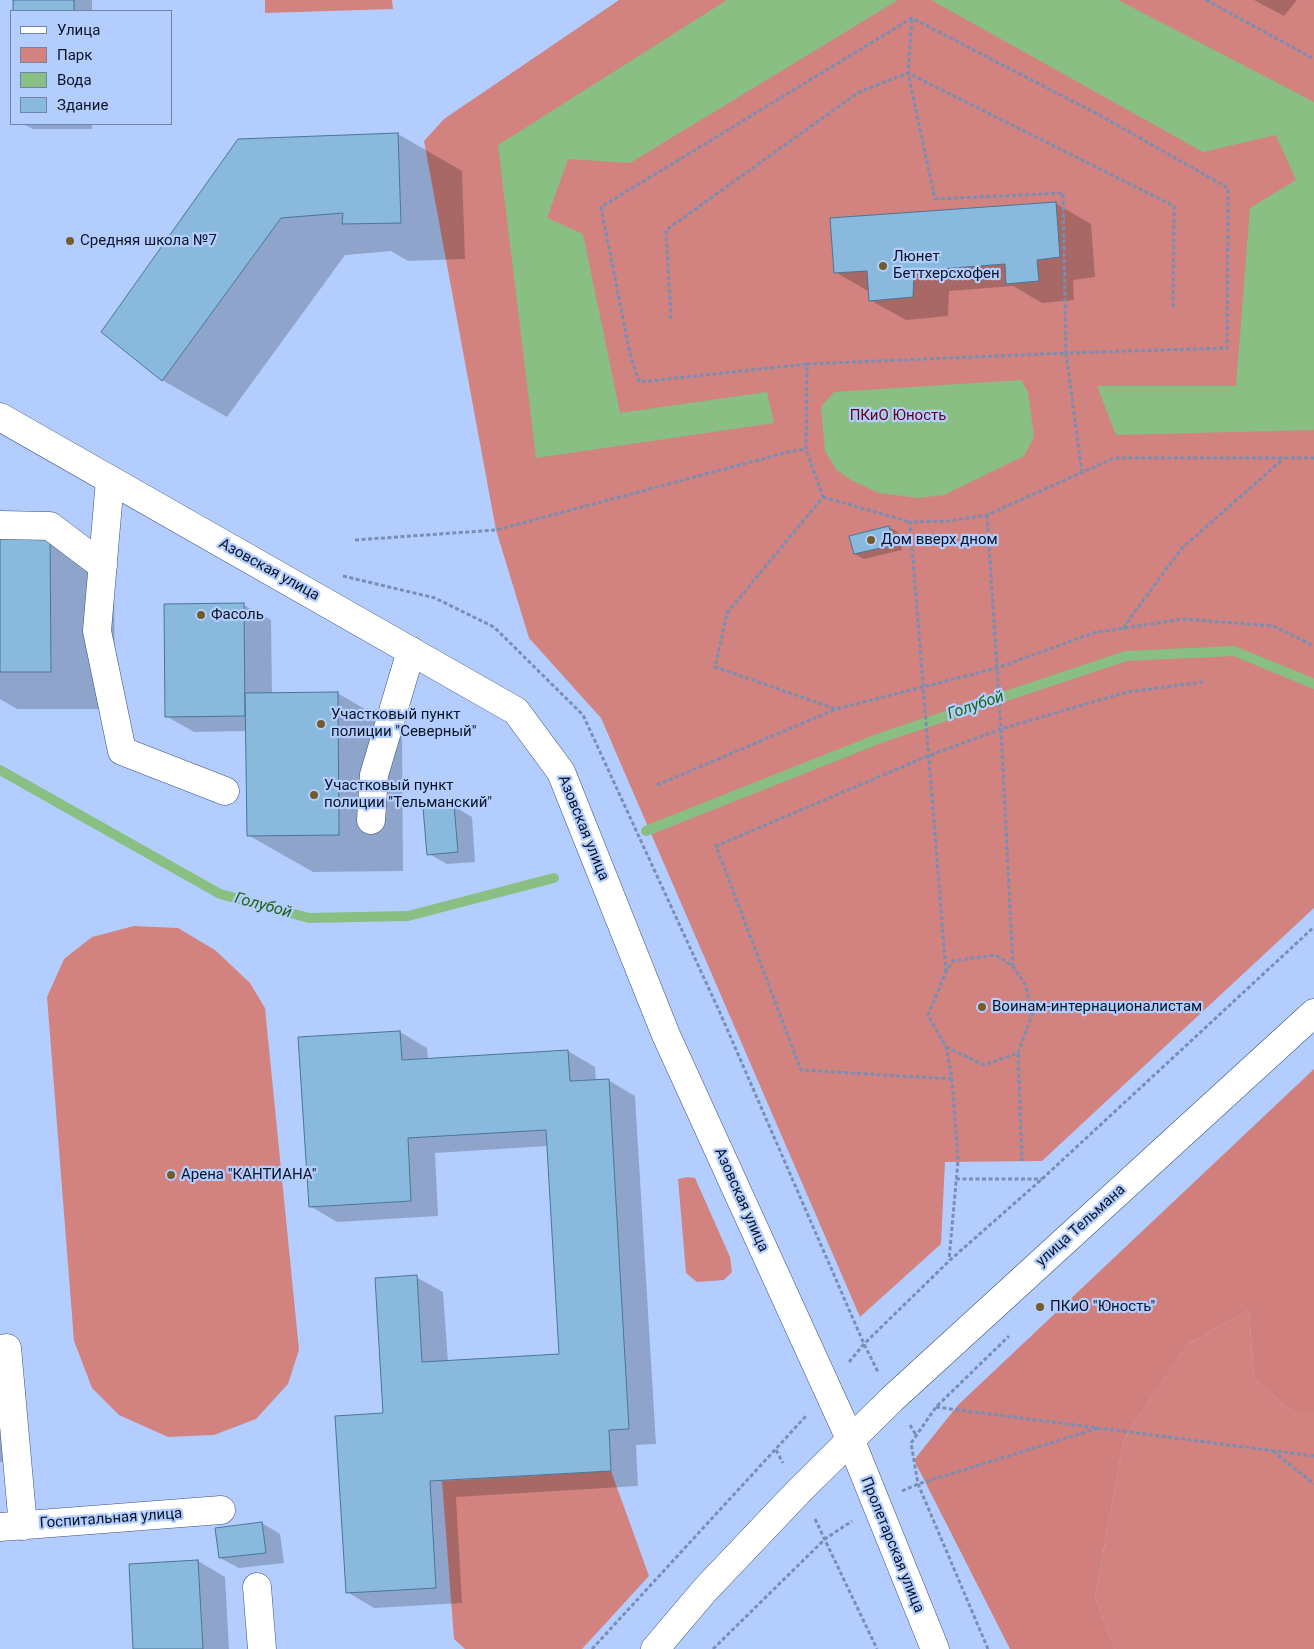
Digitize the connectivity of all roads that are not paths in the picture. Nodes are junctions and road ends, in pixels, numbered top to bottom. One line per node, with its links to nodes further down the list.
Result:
1 (0, 417): 2 (main road, Азовская улица)
2 (110, 480): 4 (main road); 5 (main road, Азовская улица)
3 (0, 525): 4 (main road)
4 (103, 566): 6 (main road)
5 (411, 652): 7 (main road); 10 (main road, Азовская улица)
6 (225, 791)
7 (371, 820)
8 (1314, 1013): 10 (main road, улица Тельмана)
9 (0, 1349): 12 (main road)
10 (851, 1441): 15 (main road, улица Тельмана); 16 (main road, Пролетарская улица)
11 (221, 1510): 12 (main road, Госпитальная улица)
12 (11, 1526)
13 (257, 1587): 14 (main road)
14 (262, 1649)
15 (655, 1649)
16 (935, 1649)

